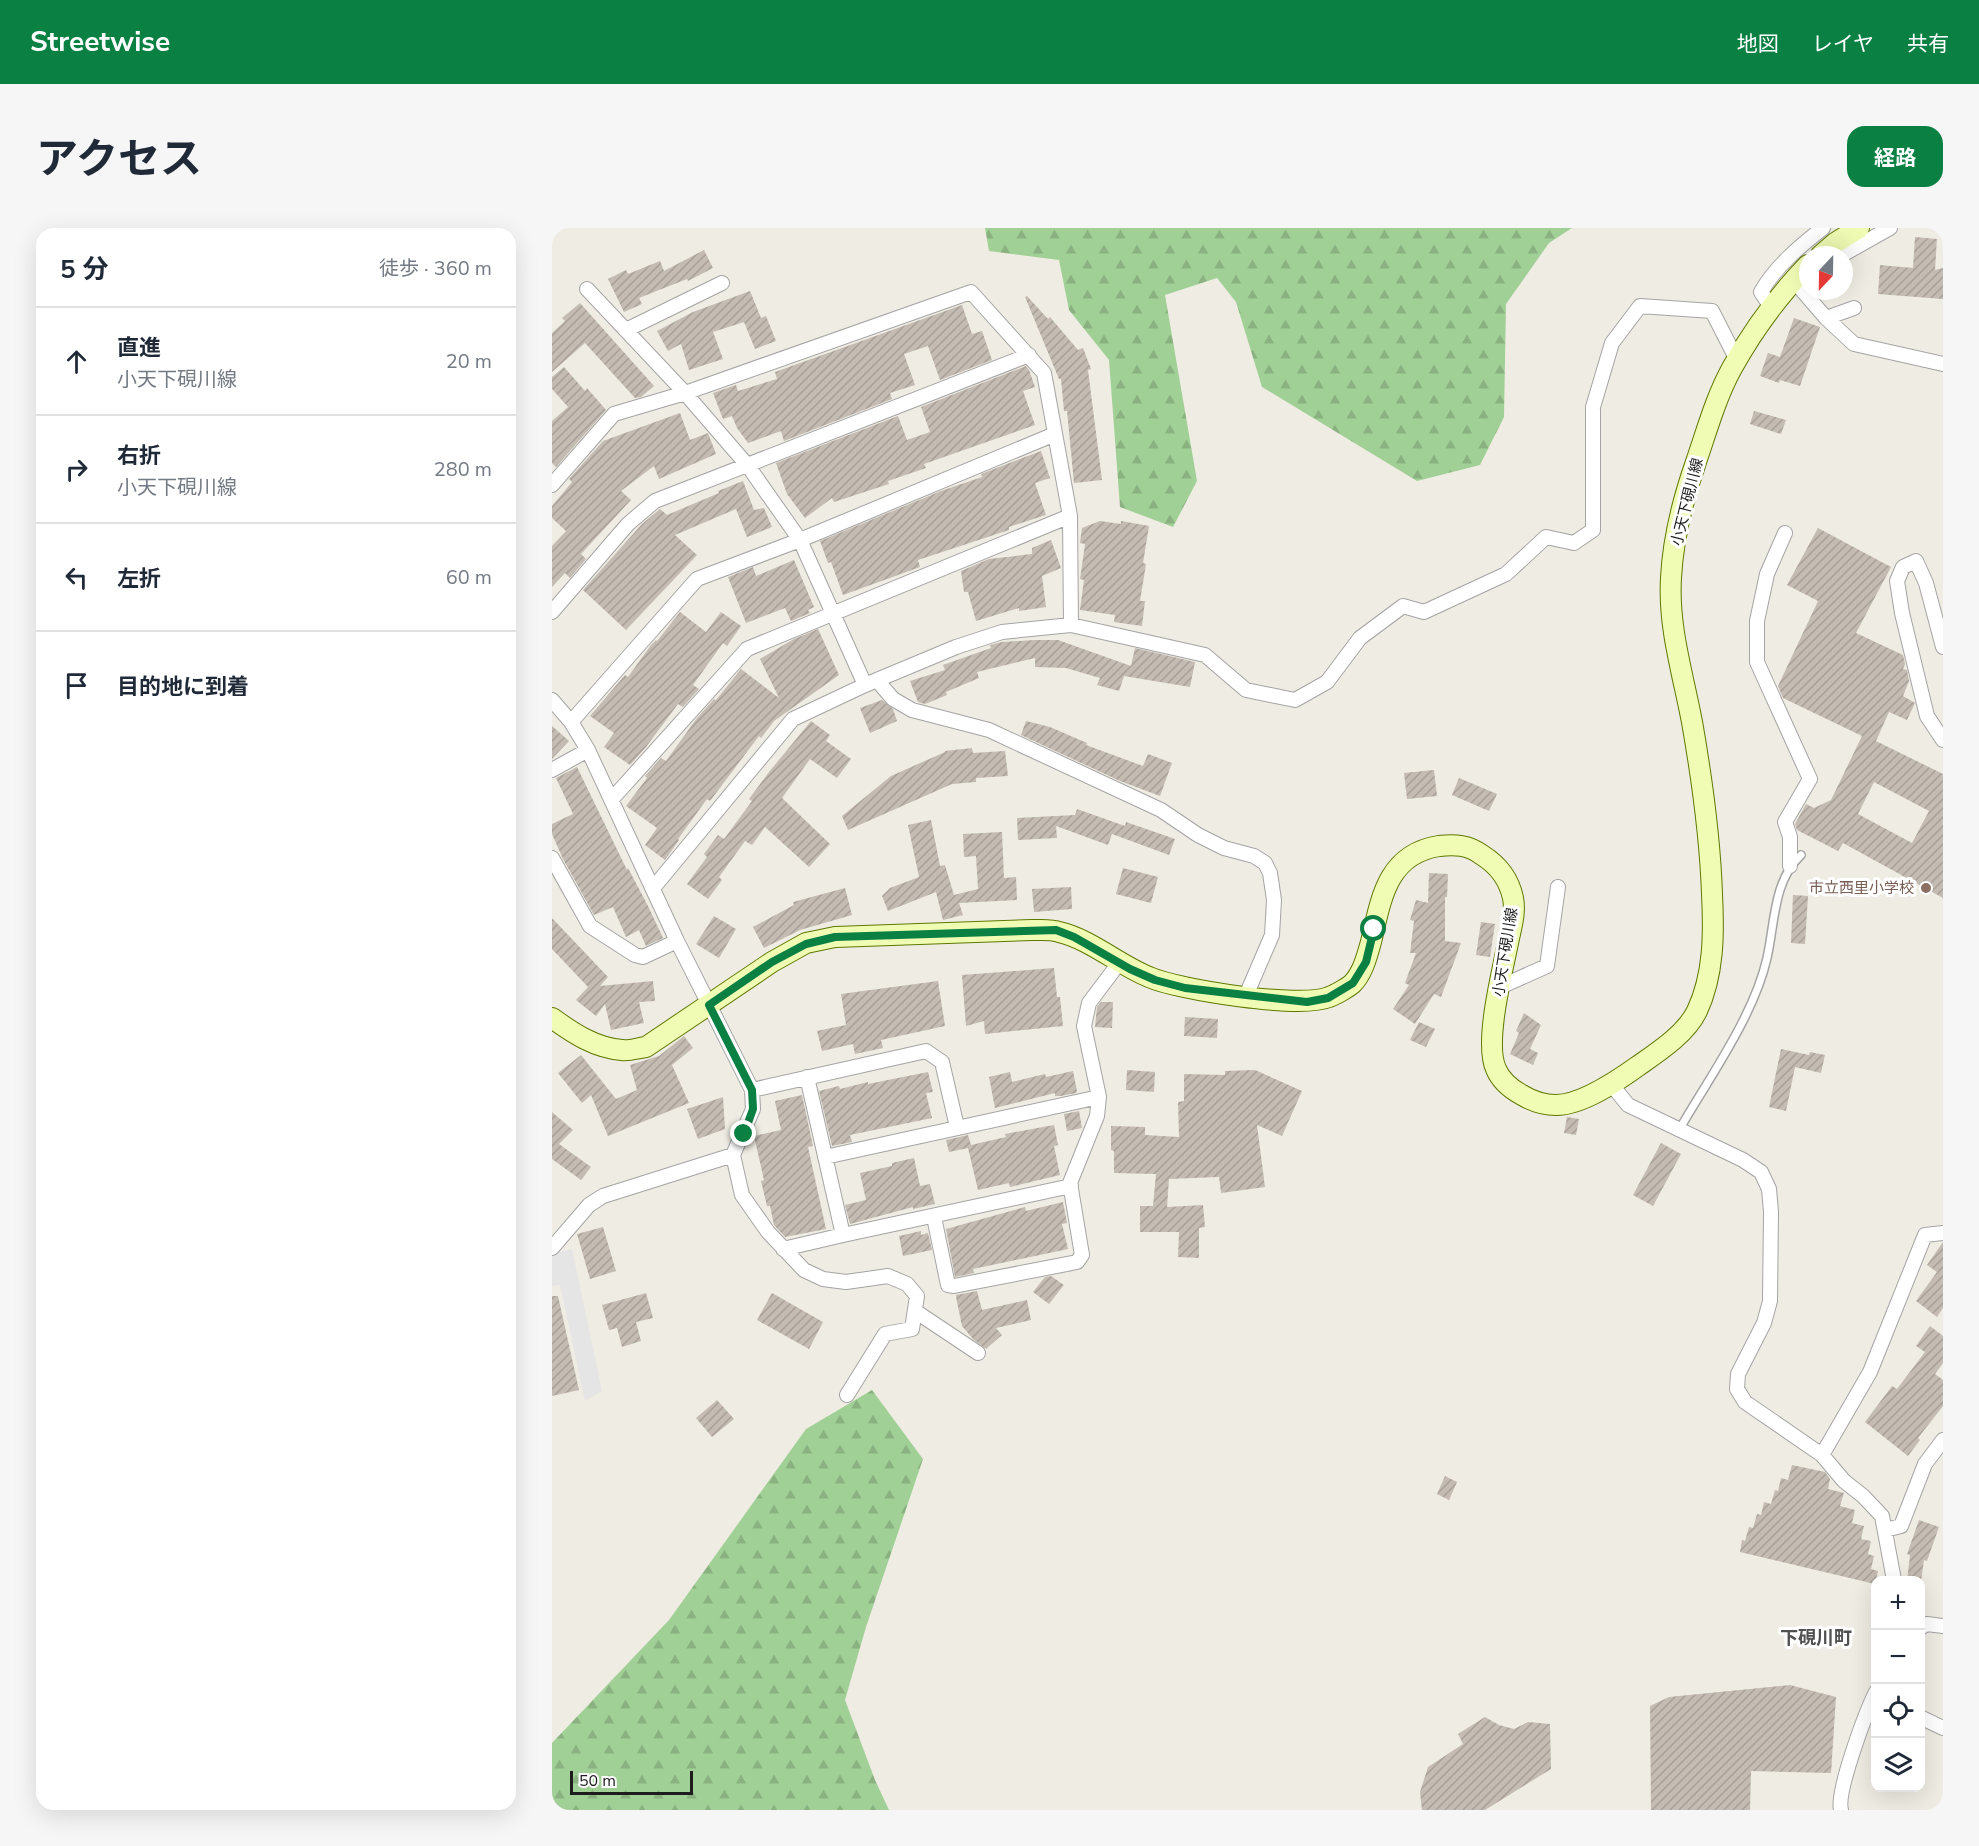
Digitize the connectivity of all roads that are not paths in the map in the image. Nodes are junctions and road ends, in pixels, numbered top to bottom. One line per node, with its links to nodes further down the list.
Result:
1 (1823, 228): 10 (street)
2 (1859, 228): 4 (main road)
3 (1890, 228): 5 (street)
4 (1834, 246)
5 (1853, 249)
6 (722, 283): 13 (street)
7 (1799, 286): 10 (main road, 小天下硯川線)
8 (587, 289): 13 (street)
9 (1813, 300): 12 (street)
10 (1771, 307): 15 (main road, 小天下硯川線)
11 (1854, 308): 12 (street)
12 (1826, 318): 16 (street)
13 (626, 330): 17 (street)
14 (1029, 355): 17 (street); 18 (street); 19 (street)
15 (1737, 360): 26 (street); 48 (main road, 小天下硯川線)
16 (1943, 364)
17 (685, 393): 19 (street); 20 (street)
18 (1055, 434): 21 (street); 23 (street)
19 (748, 465): 23 (street); 24 (street)
20 (552, 485)
21 (1070, 516): 25 (street); 26 (street)
22 (1785, 533): 38 (street)
23 (800, 540): 25 (street); 31 (street)
24 (552, 612)
25 (834, 614): 29 (street); 35 (street)
26 (1071, 625): 28 (street)
27 (1943, 647): 32 (street)
28 (879, 679): 29 (street); 44 (street)
29 (865, 685): 39 (street)
30 (552, 700): 31 (street)
31 (571, 722): 33 (street)
32 (1943, 740)
33 (588, 750): 34 (street); 35 (street)
34 (552, 770)
35 (612, 799): 39 (street)
36 (1801, 855): 38 (lane)
37 (552, 858): 41 (street)
38 (1790, 866): 52 (lane)
39 (654, 887): 41 (street)
40 (1558, 887): 43 (street)
41 (678, 941): 45 (street)
42 (1119, 963): 44 (main road, 小天下硯川線); 45 (main road, 小天下硯川線); 50 (street)
43 (1500, 987): 44 (main road, 小天下硯川線); 48 (main road, 小天下硯川線)
44 (1248, 996)
45 (709, 1005): 46 (main road, 小天下硯川線); 49 (street)
46 (552, 1018)
47 (807, 1077): 49 (street); 51 (street); 54 (street)
48 (1611, 1084): 52 (street)
49 (752, 1090): 53 (street)
50 (1099, 1097): 51 (street); 55 (street)
51 (957, 1127): 54 (street)
52 (1679, 1130): 65 (street)
53 (733, 1155): 59 (street); 60 (street)
54 (825, 1157): 58 (street)
55 (1071, 1186): 56 (street); 56 (street)
56 (934, 1217): 58 (street)
57 (1943, 1233): 65 (street)
58 (843, 1236): 60 (street)
59 (552, 1248)
60 (783, 1249): 61 (street)
61 (915, 1311): 62 (street); 63 (street)
62 (978, 1353)
63 (847, 1395)
64 (1943, 1440): 66 (street)
65 (1822, 1455): 66 (street)
66 (1885, 1530): 67 (street)
67 (1893, 1576)
68 (1925, 1625): 69 (street)
69 (1943, 1626)
70 (1871, 1701): 73 (street)
71 (1925, 1719): 72 (street)
72 (1943, 1728)
73 (1841, 1810)

